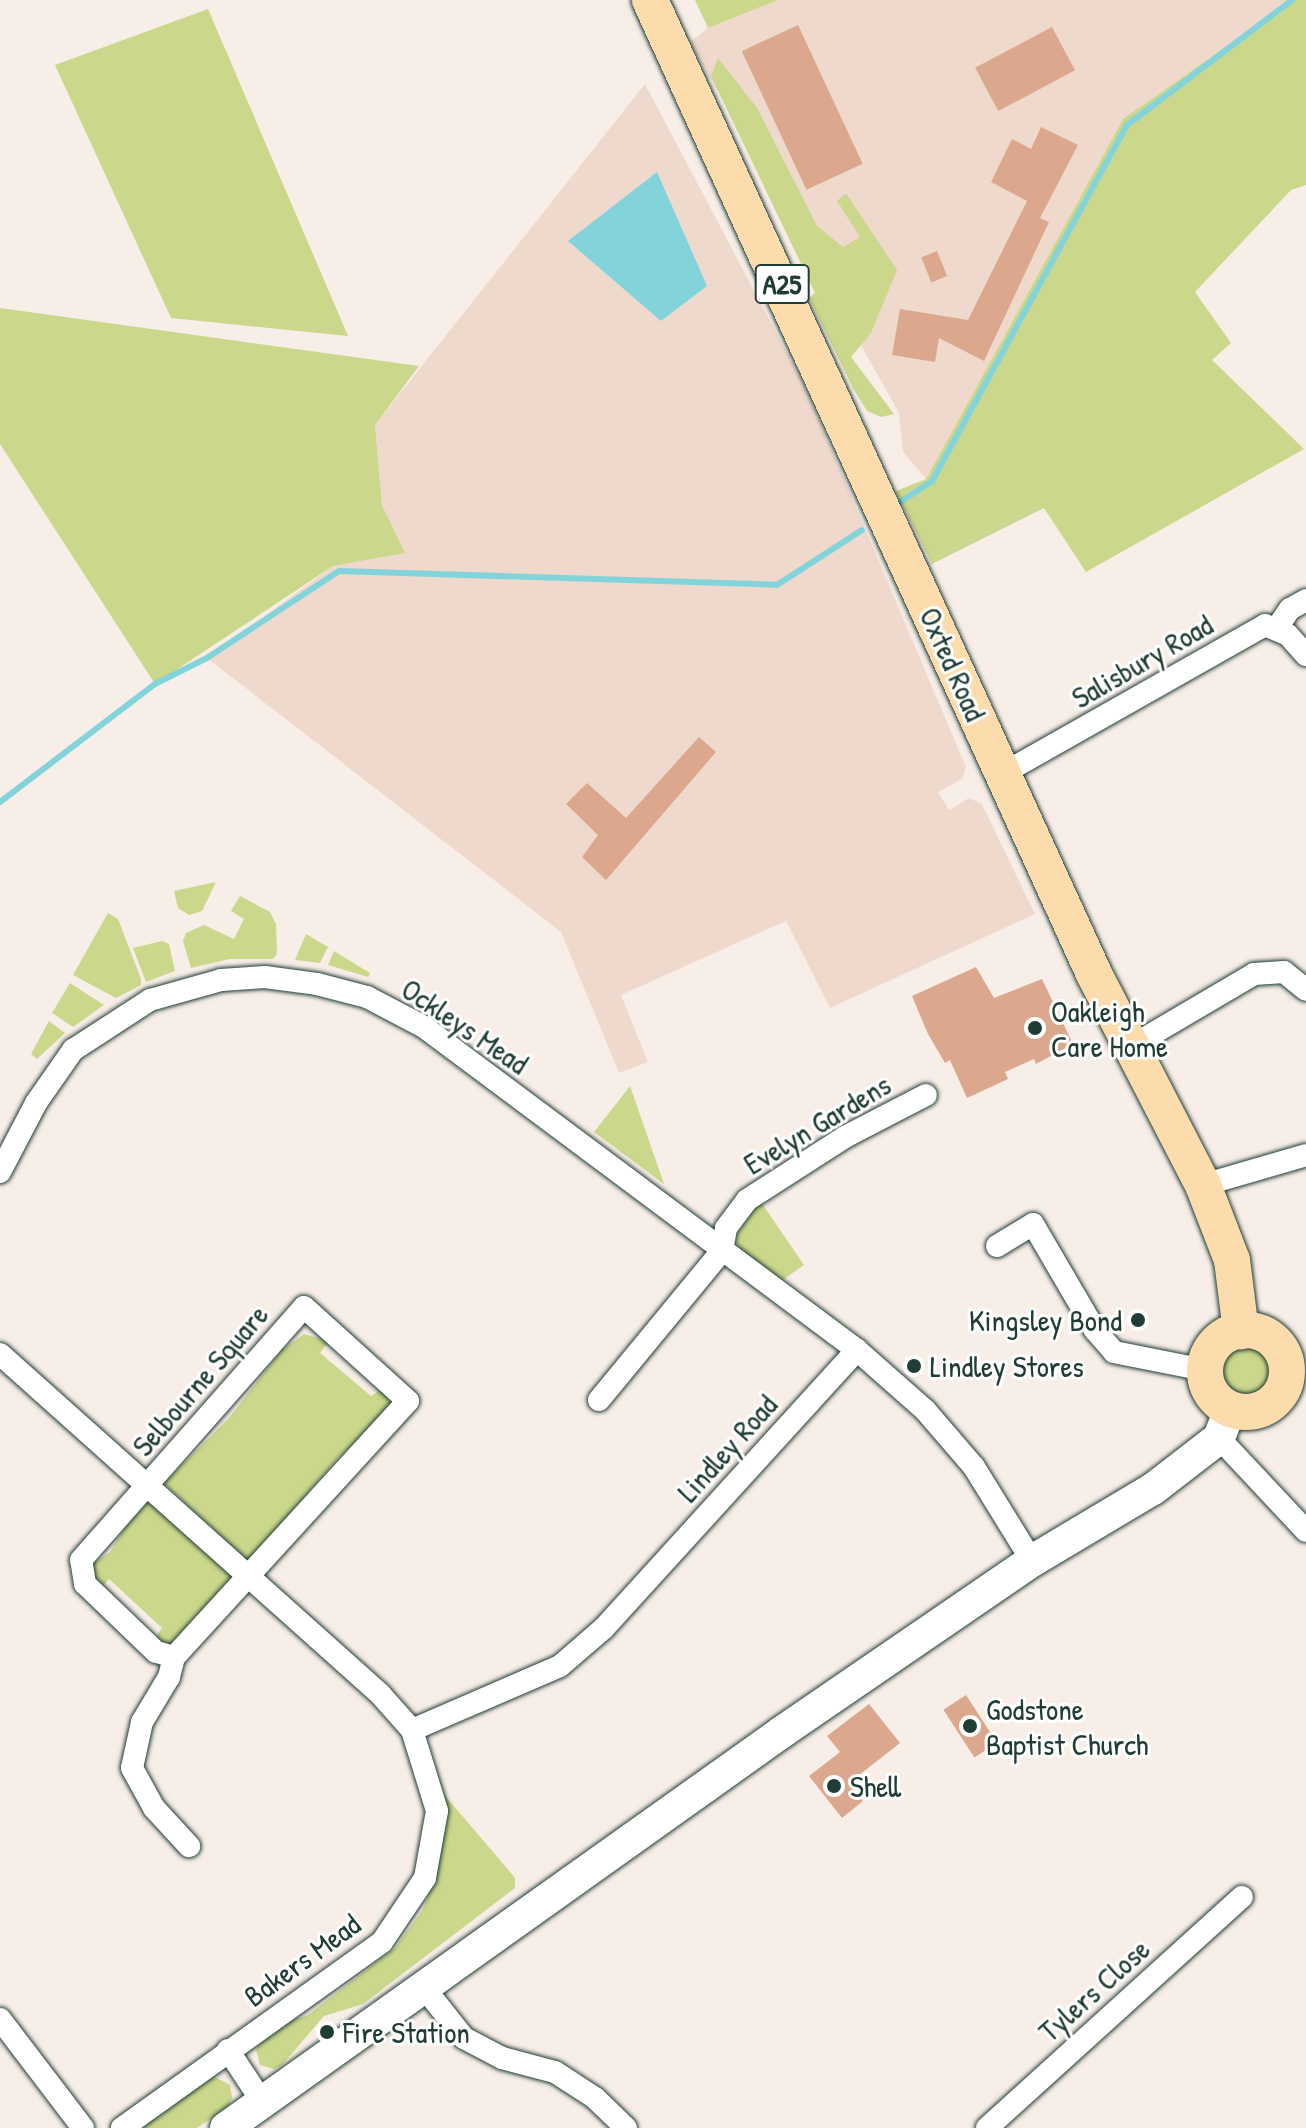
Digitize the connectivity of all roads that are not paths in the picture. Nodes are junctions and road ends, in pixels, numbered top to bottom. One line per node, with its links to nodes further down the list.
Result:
1 (650, 0): 5 (main road, Oxted Road / A25)
2 (1306, 600): 3 (street)
3 (1277, 628): 4 (street); 5 (street, Salisbury Road)
4 (1306, 655)
5 (1002, 774): 7 (main road, Oxted Road / A25)
6 (1306, 990): 7 (street)
7 (1130, 1047): 11 (main road, Oxted Road / A25)
8 (926, 1095): 13 (street, Evelyn Gardens)
9 (1306, 1155): 11 (street)
10 (0, 1172): 13 (street, Ockleys Mead)
11 (1203, 1185): 14 (main road, Oxted Road / A25)
12 (997, 1246): 18 (street)
13 (722, 1251): 15 (street, Ockleys Mead); 19 (street, Evelyn Gardens)
14 (1241, 1331): 17 (main road); 18 (main road)
15 (857, 1350): 23 (street); 26 (street, Lindley Road)
16 (0, 1354): 21 (street, Selbourne Square)
17 (1294, 1367): 20 (main road)
18 (1205, 1370): 20 (main road)
19 (599, 1400)
20 (1224, 1423): 22 (street); 23 (main road)
21 (146, 1487): 24 (street, Selbourne Square); 24 (street, Selbourne Square); 25 (street, Selbourne Square)
22 (1306, 1531)
23 (1032, 1561): 29 (main road)
24 (250, 1577): 25 (street, Selbourne Square); 26 (street, Selbourne Square)
25 (174, 1657): 27 (street)
26 (412, 1730): 31 (street, Bakers Mead)
27 (189, 1846)
28 (1242, 1897): 37 (street, Tylers Close)
29 (422, 1985): 32 (main road); 36 (street)
30 (0, 2019): 33 (street)
31 (228, 2050): 32 (street); 34 (street, Bakers Mead)
32 (263, 2103): 35 (main road)
33 (83, 2128)
34 (122, 2128)
35 (226, 2128)
36 (626, 2128)
37 (987, 2128)

